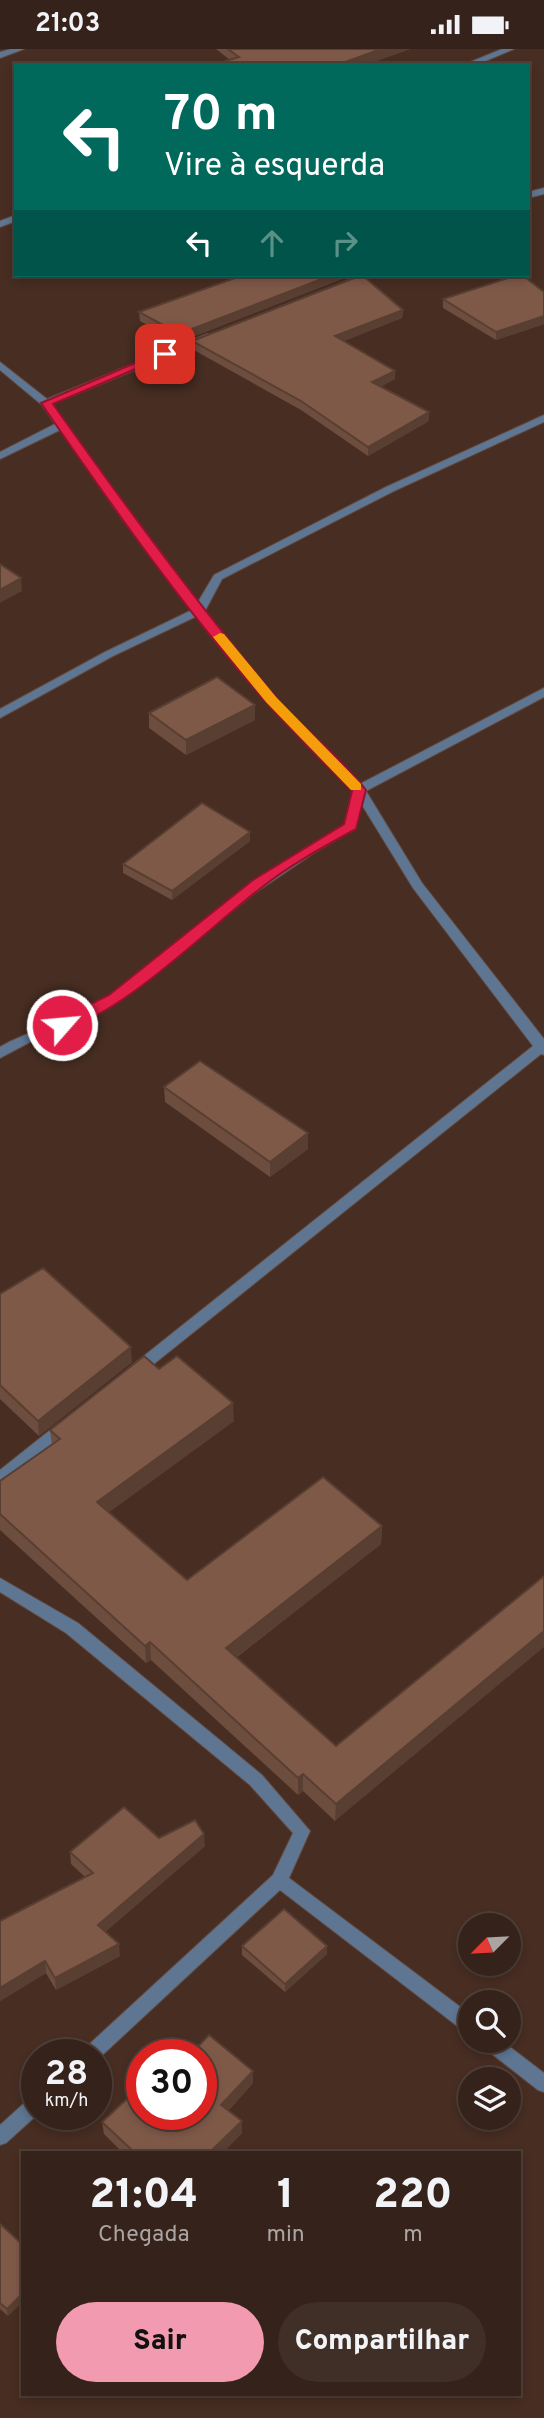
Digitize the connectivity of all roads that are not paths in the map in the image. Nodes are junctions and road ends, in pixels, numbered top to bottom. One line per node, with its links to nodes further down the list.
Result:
1 (20, 49): 3 (street)
2 (510, 49): 4 (street)
3 (0, 55)
4 (472, 63)
5 (364, 277): 6 (street)
6 (333, 288)
7 (221, 331): 9 (street)
8 (0, 365): 9 (street)
9 (46, 403): 11 (street)
10 (544, 418): 13 (street)
11 (61, 425): 12 (street); 13 (street)
12 (0, 456)
13 (200, 611): 15 (street); 16 (street)
14 (544, 692): 16 (street)
15 (0, 714)
16 (359, 790): 17 (street); 18 (street)
17 (543, 1047): 19 (street)
18 (0, 1053)
19 (119, 1383)
20 (76, 1418): 21 (street)
21 (0, 1478)
22 (0, 1584): 23 (street)
23 (279, 1880): 24 (street); 25 (street)
24 (458, 2016)
25 (107, 2039)
26 (504, 2053): 27 (street)
27 (544, 2084)
28 (21, 2118): 29 (street)
29 (0, 2137)

